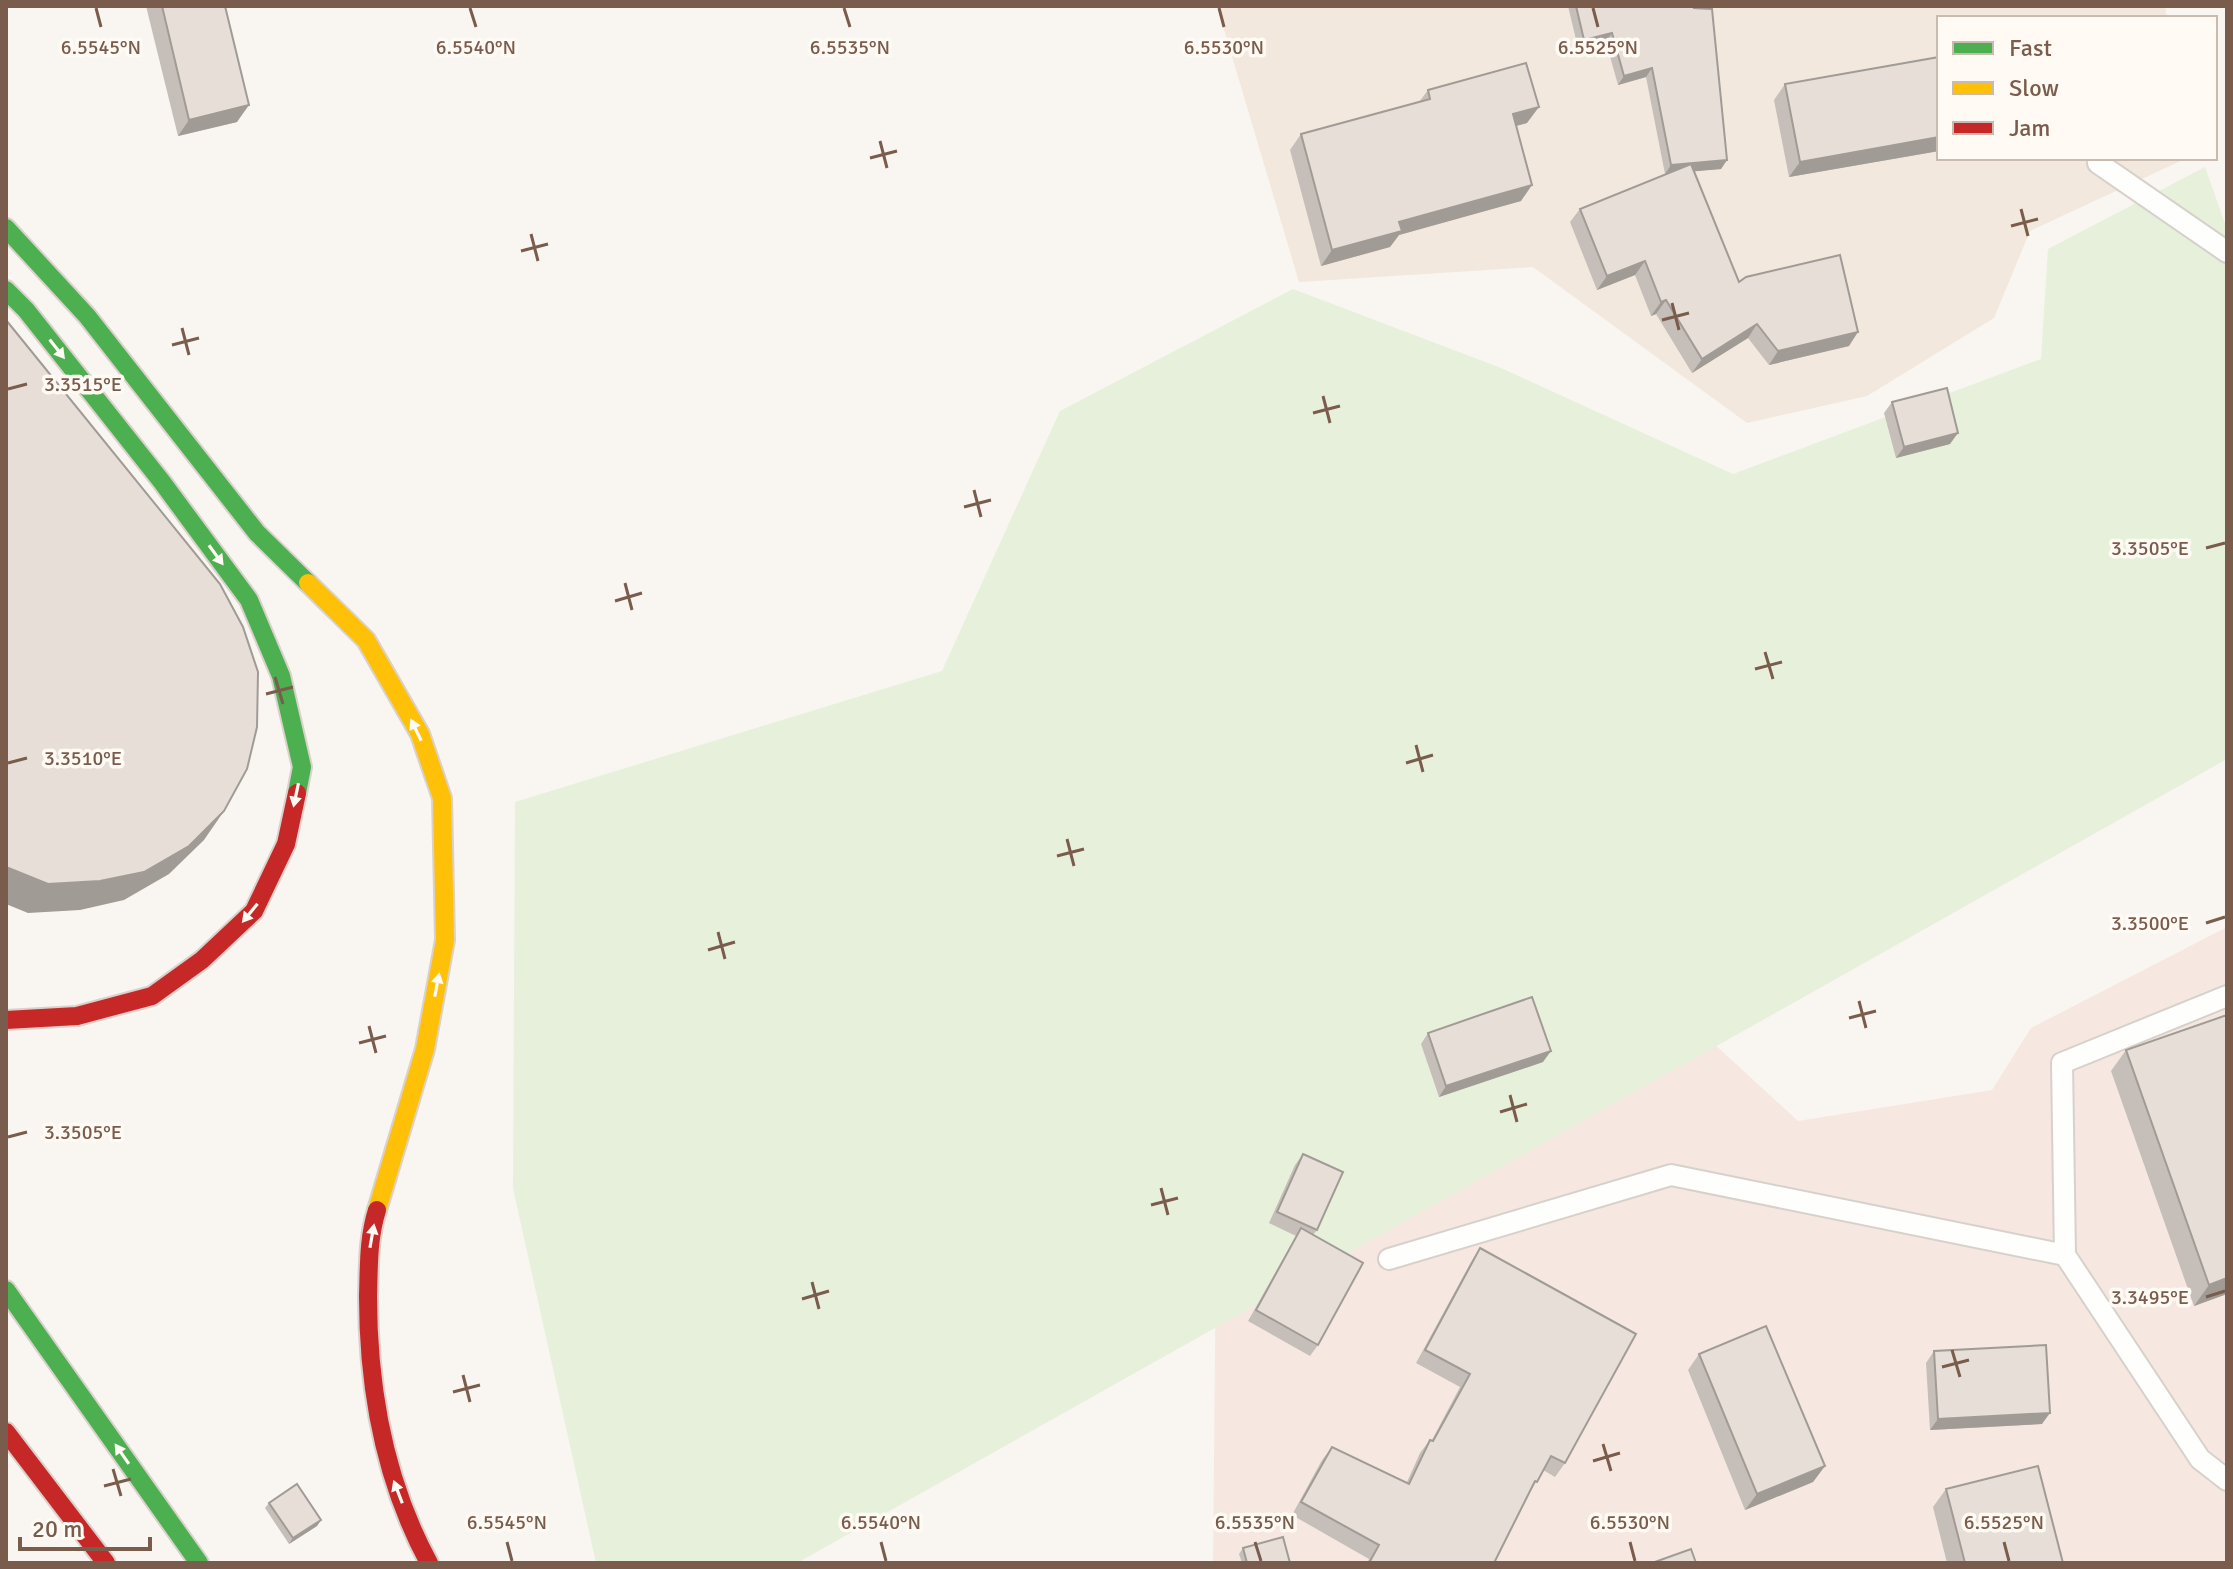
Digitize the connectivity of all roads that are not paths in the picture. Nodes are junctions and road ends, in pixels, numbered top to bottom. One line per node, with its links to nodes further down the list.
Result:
1 (2098, 163): 3 (lane)
2 (6, 228): 14 (main road, one-way to 2)
3 (2227, 252)
4 (6, 290): 6 (main road, one-way to 6)
5 (2227, 996): 7 (lane)
6 (6, 1020)
7 (2065, 1255): 8 (lane); 11 (lane)
8 (1389, 1259)
9 (6, 1290): 13 (main road, one-way to 9)
10 (6, 1432): 12 (main road)
11 (2227, 1480)
12 (106, 1563)
13 (199, 1563)
14 (429, 1563)

